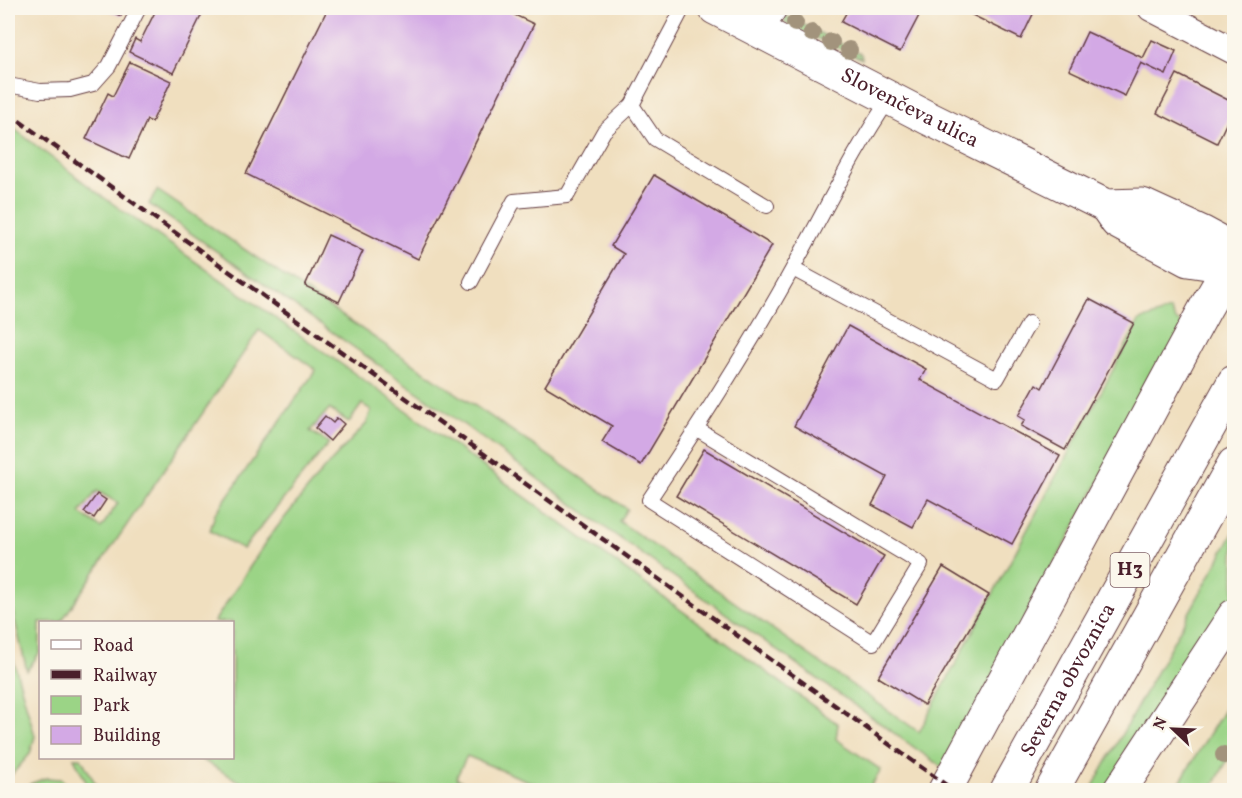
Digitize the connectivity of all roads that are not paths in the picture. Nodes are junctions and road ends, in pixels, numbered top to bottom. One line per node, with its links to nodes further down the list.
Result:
1 (139, 8): 7 (lane)
2 (683, 8): 9 (lane)
3 (715, 8): 5 (main road, Slovenčeva ulica)
4 (1151, 8): 6 (street)
5 (767, 19): 8 (main road, Slovenčeva ulica)
6 (1234, 51)
7 (8, 85)
8 (890, 98): 11 (main road, Slovenčeva ulica); 12 (lane)
9 (632, 105): 10 (lane); 13 (lane)
10 (767, 206)
11 (1233, 264): 20 (main road)
12 (793, 268): 14 (lane); 16 (lane)
13 (471, 282)
14 (1029, 323)
15 (1234, 382): 19 (main road, Severna obvoznica / H3)
16 (697, 429): 16 (lane)
17 (1234, 464): 23 (main road, Severna obvoznica / H3)
18 (1234, 616): 24 (main road)
19 (1026, 757): 21 (main road); 22 (main road, Severna obvoznica / H3)
20 (945, 790)
21 (995, 790)
22 (1007, 790)
23 (1052, 790)
24 (1120, 790)

